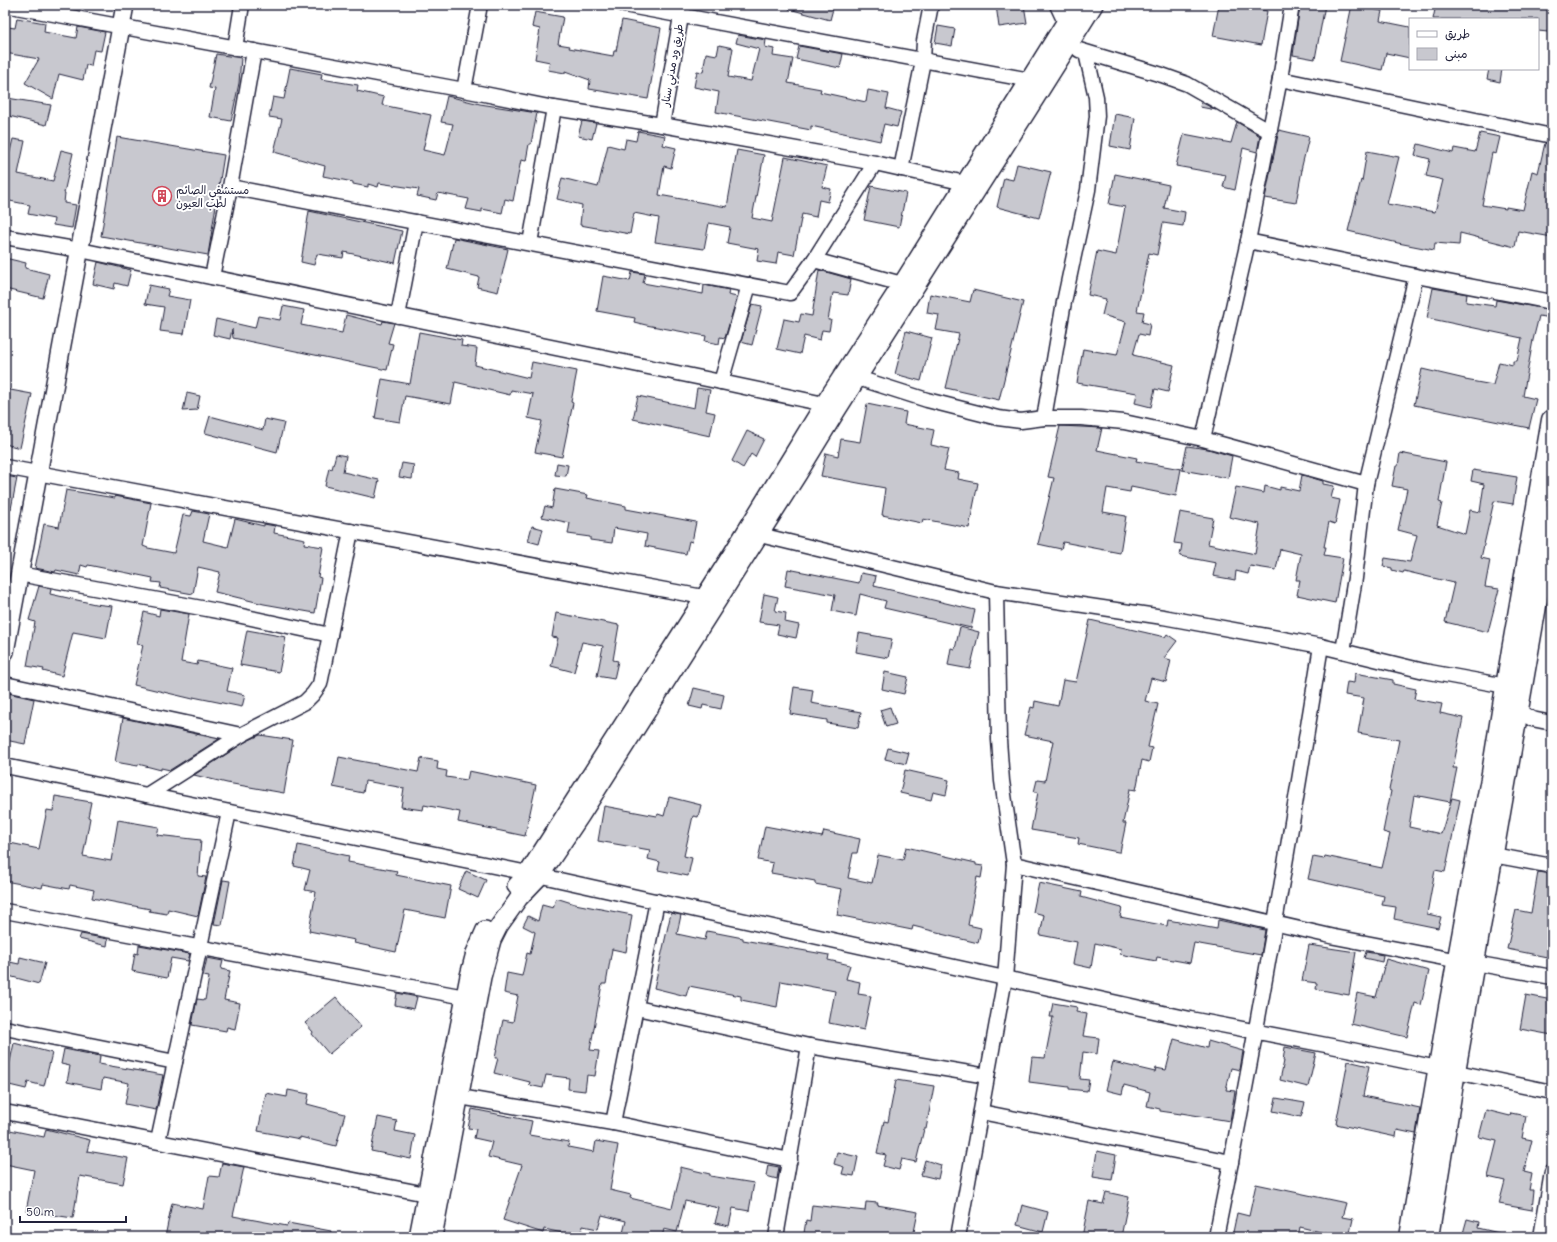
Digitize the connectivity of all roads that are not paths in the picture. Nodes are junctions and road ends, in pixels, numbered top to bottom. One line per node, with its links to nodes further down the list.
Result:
1 (125, 5): 13 (street)
2 (242, 5): 15 (street)
3 (480, 5): 21 (street)
4 (624, 5): 11 (street)
5 (931, 5): 18 (street)
6 (1057, 5): 12 (street)
7 (1076, 5): 12 (street)
8 (1094, 5): 14 (street)
9 (1292, 5): 19 (street)
10 (5, 7): 13 (street)
11 (682, 10): 18 (street); 23 (street, طريق ود مدني سنار)
12 (1065, 22): 20 (street)
13 (121, 26): 15 (street); 34 (street)
14 (1068, 46): 17 (street); 42 (street)
15 (235, 48): 16 (street)
16 (254, 51): 21 (street); 29 (street)
17 (1086, 53): 24 (street); 45 (street)
18 (923, 61): 20 (street); 27 (street)
19 (1280, 79): 24 (street); 25 (street)
20 (1030, 80): 28 (street)
21 (464, 90): 22 (street)
22 (554, 108): 23 (street); 33 (street)
23 (662, 125): 26 (street)
24 (1269, 131): 32 (street)
25 (1552, 136)
26 (875, 164): 27 (street); 35 (street)
27 (901, 169): 28 (street)
28 (965, 183): 38 (street)
29 (230, 187): 30 (street); 37 (street)
30 (416, 222): 33 (street); 41 (street)
31 (5, 236): 34 (street)
32 (1248, 241): 36 (street); 47 (street)
33 (530, 243): 39 (street)
34 (80, 250): 37 (street); 49 (street)
35 (814, 260): 38 (street); 39 (street)
36 (1416, 276): 40 (street); 50 (street)
37 (212, 277): 41 (street)
38 (902, 284): 44 (street)
39 (749, 285): 43 (street)
40 (1552, 302)
41 (398, 316): 43 (street)
42 (858, 378): 44 (street); 45 (street)
43 (721, 382): 44 (street)
44 (831, 407): 53 (street); 57 (street)
45 (1044, 418): 47 (street)
46 (1552, 420): 63 (main road)
47 (1202, 439): 50 (street)
48 (5, 467): 49 (street)
49 (38, 473): 52 (street); 55 (street)
50 (1366, 484): 60 (street)
51 (1552, 514): 54 (main road)
52 (351, 532): 57 (street); 58 (street)
53 (760, 535): 56 (street); 57 (street)
54 (1549, 554): 63 (main road)
55 (19, 574): 58 (street); 61 (street)
56 (996, 592): 59 (street); 70 (street)
57 (710, 600): 72 (street)
58 (330, 635): 65 (street)
59 (1321, 646): 60 (street); 75 (street)
60 (1343, 651): 63 (street)
61 (5, 652)
62 (5, 684): 65 (street)
63 (1509, 701): 64 (street); 69 (main road); 77 (main road)
64 (1552, 723)
65 (241, 735): 67 (street)
66 (5, 766): 67 (street)
67 (147, 795): 68 (street)
68 (229, 812): 72 (street); 76 (street)
69 (1493, 855): 71 (street); 77 (main road)
70 (1014, 864): 75 (street); 79 (street)
71 (1552, 866)
72 (534, 874): 73 (street); 80 (street); 89 (street)
73 (657, 901): 79 (street); 81 (street)
74 (5, 911): 76 (street)
75 (1274, 923): 77 (street); 83 (street)
76 (200, 948): 80 (street); 85 (street)
77 (1466, 962): 78 (street); 86 (main road)
78 (1552, 977)
79 (1005, 978): 83 (street); 87 (street)
80 (464, 997): 97 (street)
81 (636, 1008): 84 (street); 92 (street)
82 (5, 1028): 85 (street)
83 (1255, 1032): 86 (street); 95 (street)
84 (809, 1046): 87 (street); 94 (street)
85 (175, 1062): 93 (street)
86 (1447, 1069): 88 (street); 103 (main road); 104 (main road)
87 (987, 1076): 91 (street)
88 (1552, 1092)
89 (460, 1097): 92 (street); 99 (street)
90 (5, 1112): 93 (street)
91 (981, 1112): 95 (street); 101 (street)
92 (613, 1124): 94 (street)
93 (158, 1141): 97 (street)
94 (790, 1160): 100 (street)
95 (1231, 1162): 102 (street)
96 (1552, 1172): 105 (street)
97 (426, 1194): 98 (street)
98 (418, 1237)
99 (433, 1237)
100 (776, 1237)
101 (958, 1237)
102 (1216, 1237)
103 (1410, 1237)
104 (1428, 1237)
105 (1541, 1237)

